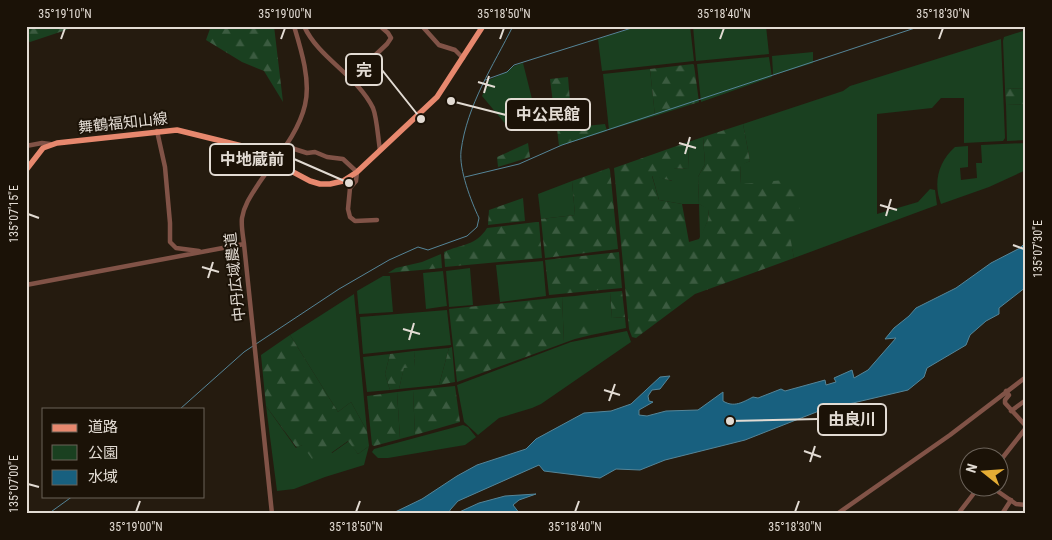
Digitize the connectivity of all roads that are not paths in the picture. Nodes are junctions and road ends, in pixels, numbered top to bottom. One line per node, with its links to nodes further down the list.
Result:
1 (294, 26): 11 (street, 中丹広域農道)
2 (304, 26): 7 (street)
3 (380, 26): 7 (street)
4 (422, 26): 6 (street)
5 (483, 26): 6 (main road, 舞鶴福知山線)
6 (463, 58): 12 (main road, 舞鶴福知山線)
7 (350, 79): 12 (street)
8 (157, 131): 9 (main road, 舞鶴福知山線); 13 (main road, 舞鶴福知山線); 20 (street)
9 (50, 144): 10 (street); 14 (main road)
10 (26, 146)
11 (285, 146): 13 (street, 中丹広域農道); 15 (street)
12 (380, 150): 15 (main road, 舞鶴福知山線)
13 (274, 161): 16 (main road, 舞鶴福知山線); 19 (street, 中丹広域農道)
14 (26, 170)
15 (357, 172): 16 (main road, 舞鶴福知山線); 17 (street)
16 (342, 180): 17 (street)
17 (350, 188): 18 (street)
18 (377, 220)
19 (244, 246): 20 (street); 33 (street, 中丹広域農道)
20 (204, 252): 21 (street)
21 (26, 285)
22 (1026, 377): 23 (street)
23 (1006, 391): 25 (street); 31 (street)
24 (1026, 400): 25 (street)
25 (1011, 411): 26 (street)
26 (1026, 427): 27 (street)
27 (1010, 448)
28 (970, 498): 36 (street)
29 (1008, 498): 30 (street)
30 (1011, 500): 32 (street); 37 (street)
31 (849, 505): 34 (street); 35 (street)
32 (1026, 505)
33 (272, 514)
34 (837, 514)
35 (842, 514)
36 (958, 514)
37 (1002, 514)

